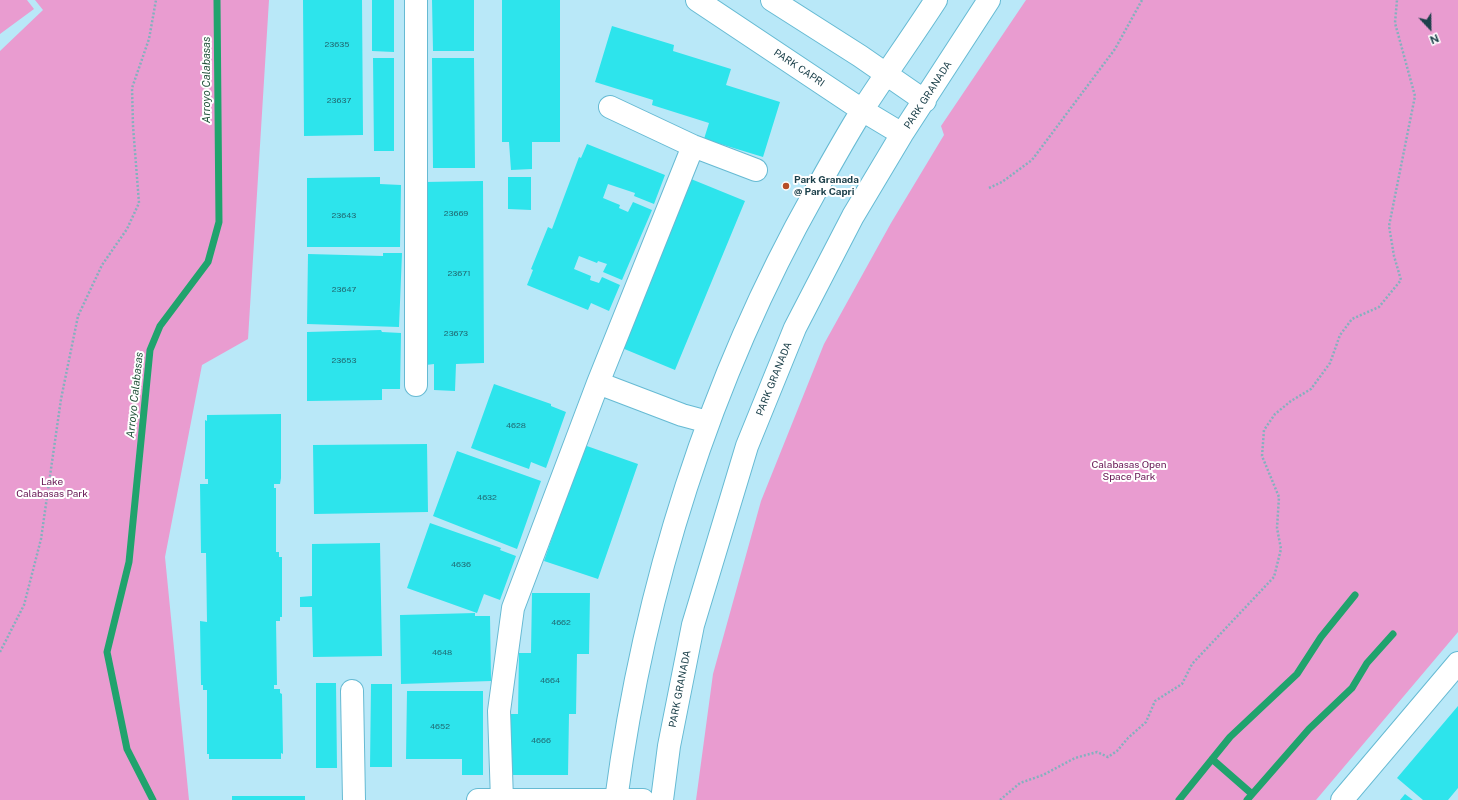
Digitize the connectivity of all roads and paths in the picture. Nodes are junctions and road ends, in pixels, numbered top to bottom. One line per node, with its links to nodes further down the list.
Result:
1 (156, 0): 20 (path)
2 (416, 0): 18 (street)
3 (697, 0): 12 (street, PARK CAPRI)
4 (772, 0): 9 (street)
5 (936, 0): 9 (street)
6 (989, 0): 10 (street, PARK GRANADA)
7 (1142, 0): 16 (path)
8 (1397, 0): 30 (path)
9 (887, 75): 10 (street); 12 (street)
10 (925, 101): 13 (street, PARK GRANADA)
11 (610, 107): 14 (street)
12 (862, 110): 13 (street, PARK CAPRI); 19 (street)
13 (902, 134): 29 (street, PARK GRANADA)
14 (693, 146): 15 (street); 17 (street)
15 (756, 170)
16 (989, 188)
17 (598, 383): 19 (street); 26 (street)
18 (416, 385)
19 (708, 422): 23 (street)
20 (0, 652)
21 (1458, 663): 31 (street)
22 (352, 691): 24 (street)
23 (616, 799): 27 (street); 28 (street)
24 (354, 800)
25 (478, 800): 26 (street)
26 (502, 800): 27 (street)
27 (519, 800)
28 (643, 800)
29 (662, 800)
30 (1000, 800)
31 (1342, 800)

